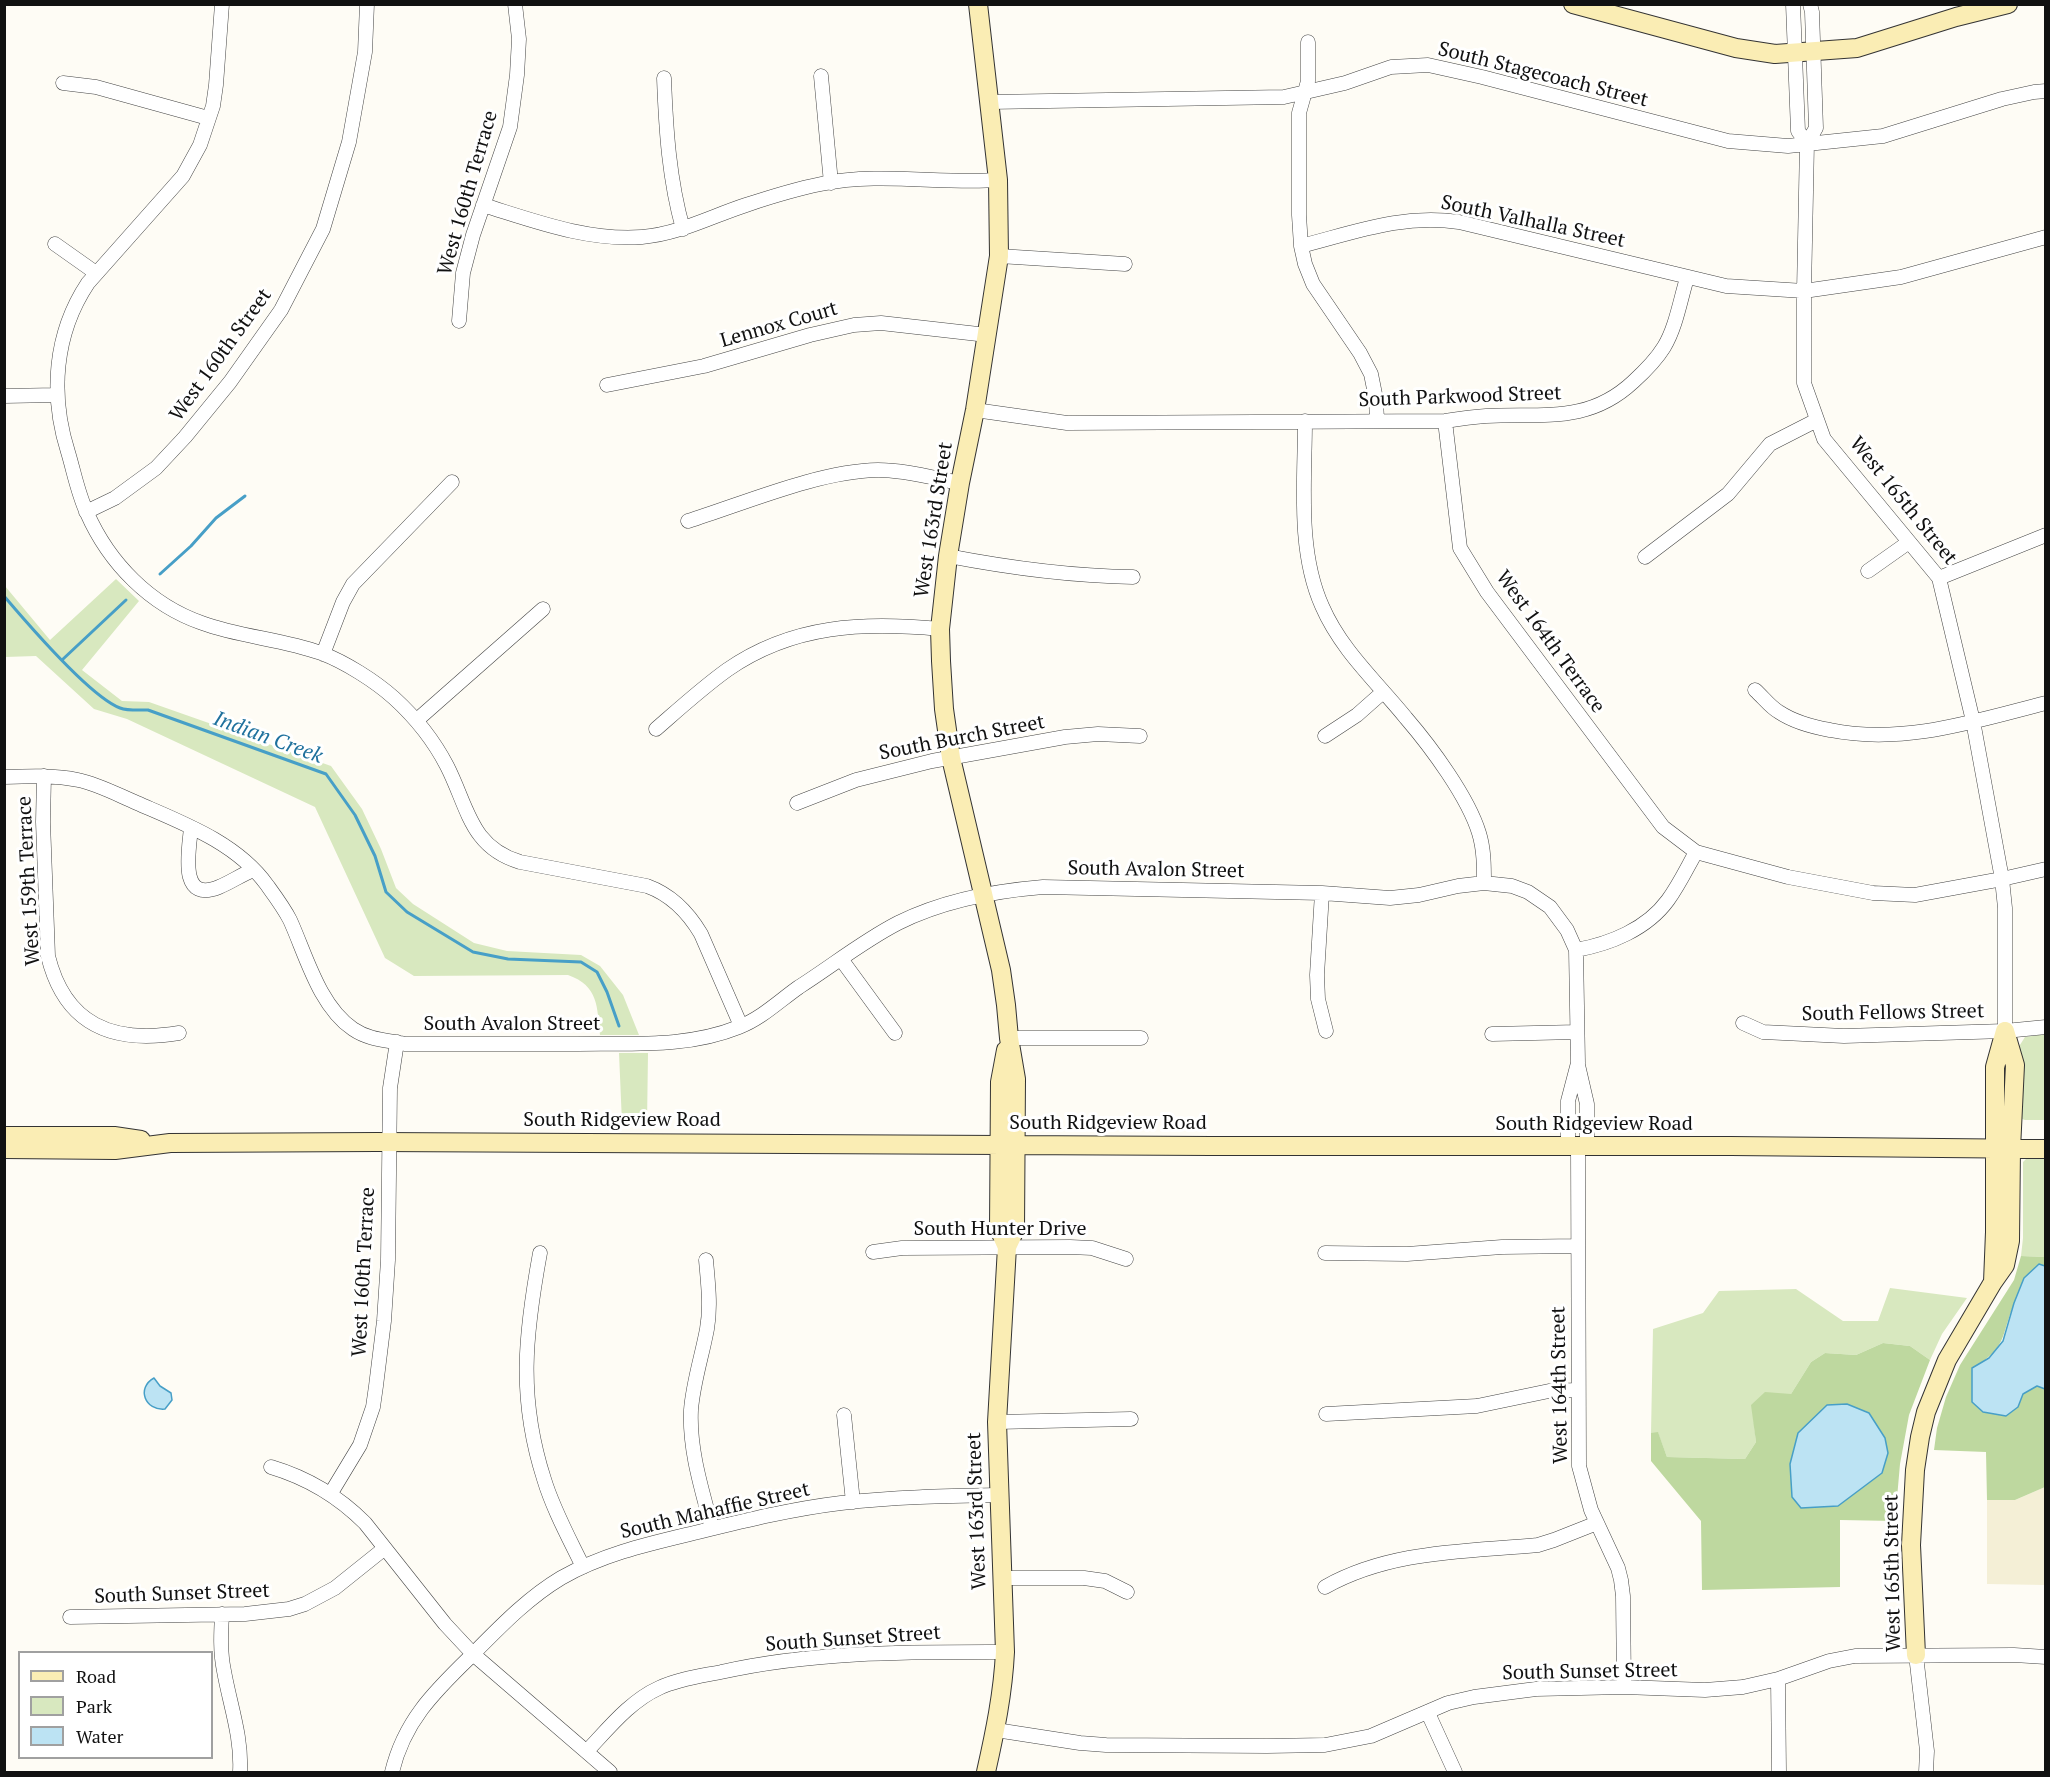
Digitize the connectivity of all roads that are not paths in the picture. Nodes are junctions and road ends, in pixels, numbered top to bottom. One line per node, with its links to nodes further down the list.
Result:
1 (222, 4): 18 (street)
2 (367, 4): 44 (street, West 160th Street)
3 (515, 4): 22 (street, West 160th Terrace)
4 (978, 4): 17 (street, West 163rd Street)
5 (1573, 4): 11 (street)
6 (1793, 4): 11 (street, West 165th Street)
7 (1810, 4): 10 (street, West 165th Street)
8 (2008, 4): 10 (street)
9 (1308, 42): 16 (street)
10 (1813, 52): 11 (street); 19 (street, West 165th Street)
11 (1794, 53): 19 (street, West 165th Street)
12 (821, 76): 21 (street)
13 (664, 78): 23 (street)
14 (63, 83): 18 (street)
15 (2046, 91): 19 (street, South Stagecoach Street)
16 (1304, 94): 17 (street, South Stagecoach Street); 19 (street, South Stagecoach Street); 26 (street)
17 (990, 102): 20 (street, West 163rd Street)
18 (208, 118): 29 (street)
19 (1807, 143): 31 (street, West 165th Street)
20 (998, 180): 21 (street); 27 (street, West 163rd Street)
21 (831, 183): 23 (street)
22 (483, 205): 23 (street); 32 (street, West 160th Terrace)
23 (683, 229)
24 (2046, 237): 31 (street)
25 (55, 244): 29 (street)
26 (1301, 246): 30 (street, South Valhalla Street); 39 (street)
27 (999, 256): 28 (street); 33 (street, West 163rd Street)
28 (1125, 264)
29 (96, 273): 35 (street)
30 (1687, 278): 31 (street); 40 (street, South Parkwood Street)
31 (1804, 291): 38 (street, West 165th Street)
32 (459, 321)
33 (987, 336): 34 (street, Lennox Court); 37 (street, West 163rd Street)
34 (607, 385)
35 (56, 395): 36 (street); 44 (street)
36 (4, 396)
37 (975, 410): 41 (street, South Parkwood Street); 43 (street, West 163rd Street)
38 (1817, 420): 47 (street, West 165th Street); 49 (street)
39 (1377, 421): 40 (street, South Parkwood Street); 41 (street, South Parkwood Street)
40 (1445, 421): 69 (street, West 164th Terrace)
41 (1305, 422): 57 (street)
42 (452, 482): 55 (street)
43 (960, 483): 45 (street); 48 (street, West 163rd Street)
44 (86, 512): 55 (street)
45 (688, 521)
46 (2046, 535): 52 (street)
47 (1909, 542): 50 (street); 52 (street, West 165th Street)
48 (948, 556): 51 (street); 54 (street, West 163rd Street)
49 (1645, 557)
50 (1868, 571)
51 (1133, 577)
52 (1939, 578): 60 (street, West 165th Street)
53 (543, 609): 59 (street)
54 (940, 629): 61 (street); 64 (street, West 163rd Street)
55 (323, 654): 59 (street)
56 (1755, 690): 60 (street)
57 (1383, 692): 63 (street); 73 (street)
58 (2046, 703): 60 (street)
59 (417, 720): 79 (street)
60 (1973, 721): 72 (street, West 165th Street)
61 (656, 729)
62 (1140, 736): 64 (street, South Burch Street)
63 (1326, 736)
64 (951, 758): 67 (street, South Burch Street); 75 (street, West 163rd Street)
65 (44, 776): 66 (street, South Avalon Street); 68 (street, South Avalon Street); 84 (street, West 159th Terrace)
66 (4, 777)
67 (797, 803)
68 (191, 828): 71 (street, South Avalon Street); 71 (street)
69 (1696, 852): 72 (street); 76 (street)
70 (2046, 868): 72 (street)
71 (253, 870): 89 (street, South Avalon Street)
72 (2002, 879): 82 (street, West 165th Street)
73 (1484, 883): 74 (street, South Avalon Street); 76 (street, West 164th Street)
74 (1323, 893): 75 (street, South Avalon Street); 81 (street)
75 (982, 896): 77 (street, South Avalon Street); 87 (street, West 163rd Street)
76 (1576, 950): 83 (street, West 164th Street)
77 (841, 959): 79 (street, South Avalon Street); 85 (street)
78 (1743, 1023): 82 (street, South Fellows Street)
79 (741, 1026): 89 (street, South Avalon Street)
80 (2046, 1027): 82 (street, South Fellows Street)
81 (1326, 1031)
82 (2005, 1031): 96 (street, West 165th Street)
83 (1577, 1032): 86 (street); 94 (street, West 164th Street)
84 (179, 1033)
85 (895, 1033)
86 (1492, 1034)
87 (1009, 1038): 88 (street); 93 (street, West 163rd Street)
88 (1141, 1038)
89 (397, 1042): 91 (street, West 160th Terrace)
90 (4, 1136): 92 (street, South Ridgeview Road)
91 (390, 1142): 92 (street, South Ridgeview Road); 93 (street, South Ridgeview Road); 111 (street, West 160th Terrace)
92 (170, 1143): 95 (street, South Ridgeview Road)
93 (1007, 1145): 94 (street, South Ridgeview Road); 99 (street, West 163rd Street)
94 (1578, 1146): 96 (street, South Ridgeview Road); 98 (street, West 164th Street)
95 (4, 1149)
96 (2003, 1149): 97 (street, South Ridgeview Road); 125 (street, West 165th Street)
97 (2046, 1149)
98 (1578, 1246): 102 (street); 105 (street, West 164th Street)
99 (1007, 1247): 100 (street, South Hunter Drive); 103 (street, South Hunter Drive); 109 (street, West 163rd Street)
100 (873, 1252)
101 (540, 1253): 117 (street)
102 (1325, 1253)
103 (1126, 1259)
104 (706, 1260): 115 (street)
105 (1578, 1390): 107 (street); 114 (street, West 164th Street)
106 (844, 1414): 113 (street)
107 (1326, 1414)
108 (1131, 1419): 109 (street)
109 (997, 1422): 112 (street, West 163rd Street)
110 (271, 1467): 111 (street)
111 (331, 1493): 116 (street)
112 (999, 1495): 113 (street, South Mahaffie Street); 118 (street, West 163rd Street)
113 (853, 1502): 115 (street, South Mahaffie Street)
114 (1597, 1524): 119 (street); 128 (street, West 164th Street)
115 (712, 1528): 117 (street, South Mahaffie Street)
116 (385, 1548): 121 (street, South Sunset Street); 124 (street)
117 (583, 1567): 124 (street, South Mahaffie Street)
118 (1002, 1578): 120 (street); 123 (street, West 163rd Street)
119 (1325, 1587)
120 (1127, 1592)
121 (222, 1614): 122 (street, South Sunset Street); 132 (street)
122 (70, 1617)
123 (1005, 1652): 130 (street, West 163rd Street); 131 (street, South Sunset Street)
124 (473, 1654): 131 (street); 133 (street)
125 (1916, 1656): 126 (street, South Sunset Street); 127 (street, South Sunset Street); 138 (street, West 165th Street)
126 (2046, 1657)
127 (1778, 1678): 128 (street, South Sunset Street); 137 (street)
128 (1624, 1687): 129 (street, South Sunset Street)
129 (1428, 1713): 130 (street, South Sunset Street); 136 (street)
130 (996, 1730): 135 (street, West 163rd Street)
131 (587, 1751): 134 (street)
132 (240, 1773)
133 (392, 1773)
134 (610, 1773)
135 (986, 1773)
136 (1455, 1773)
137 (1779, 1773)
138 (1926, 1773)

